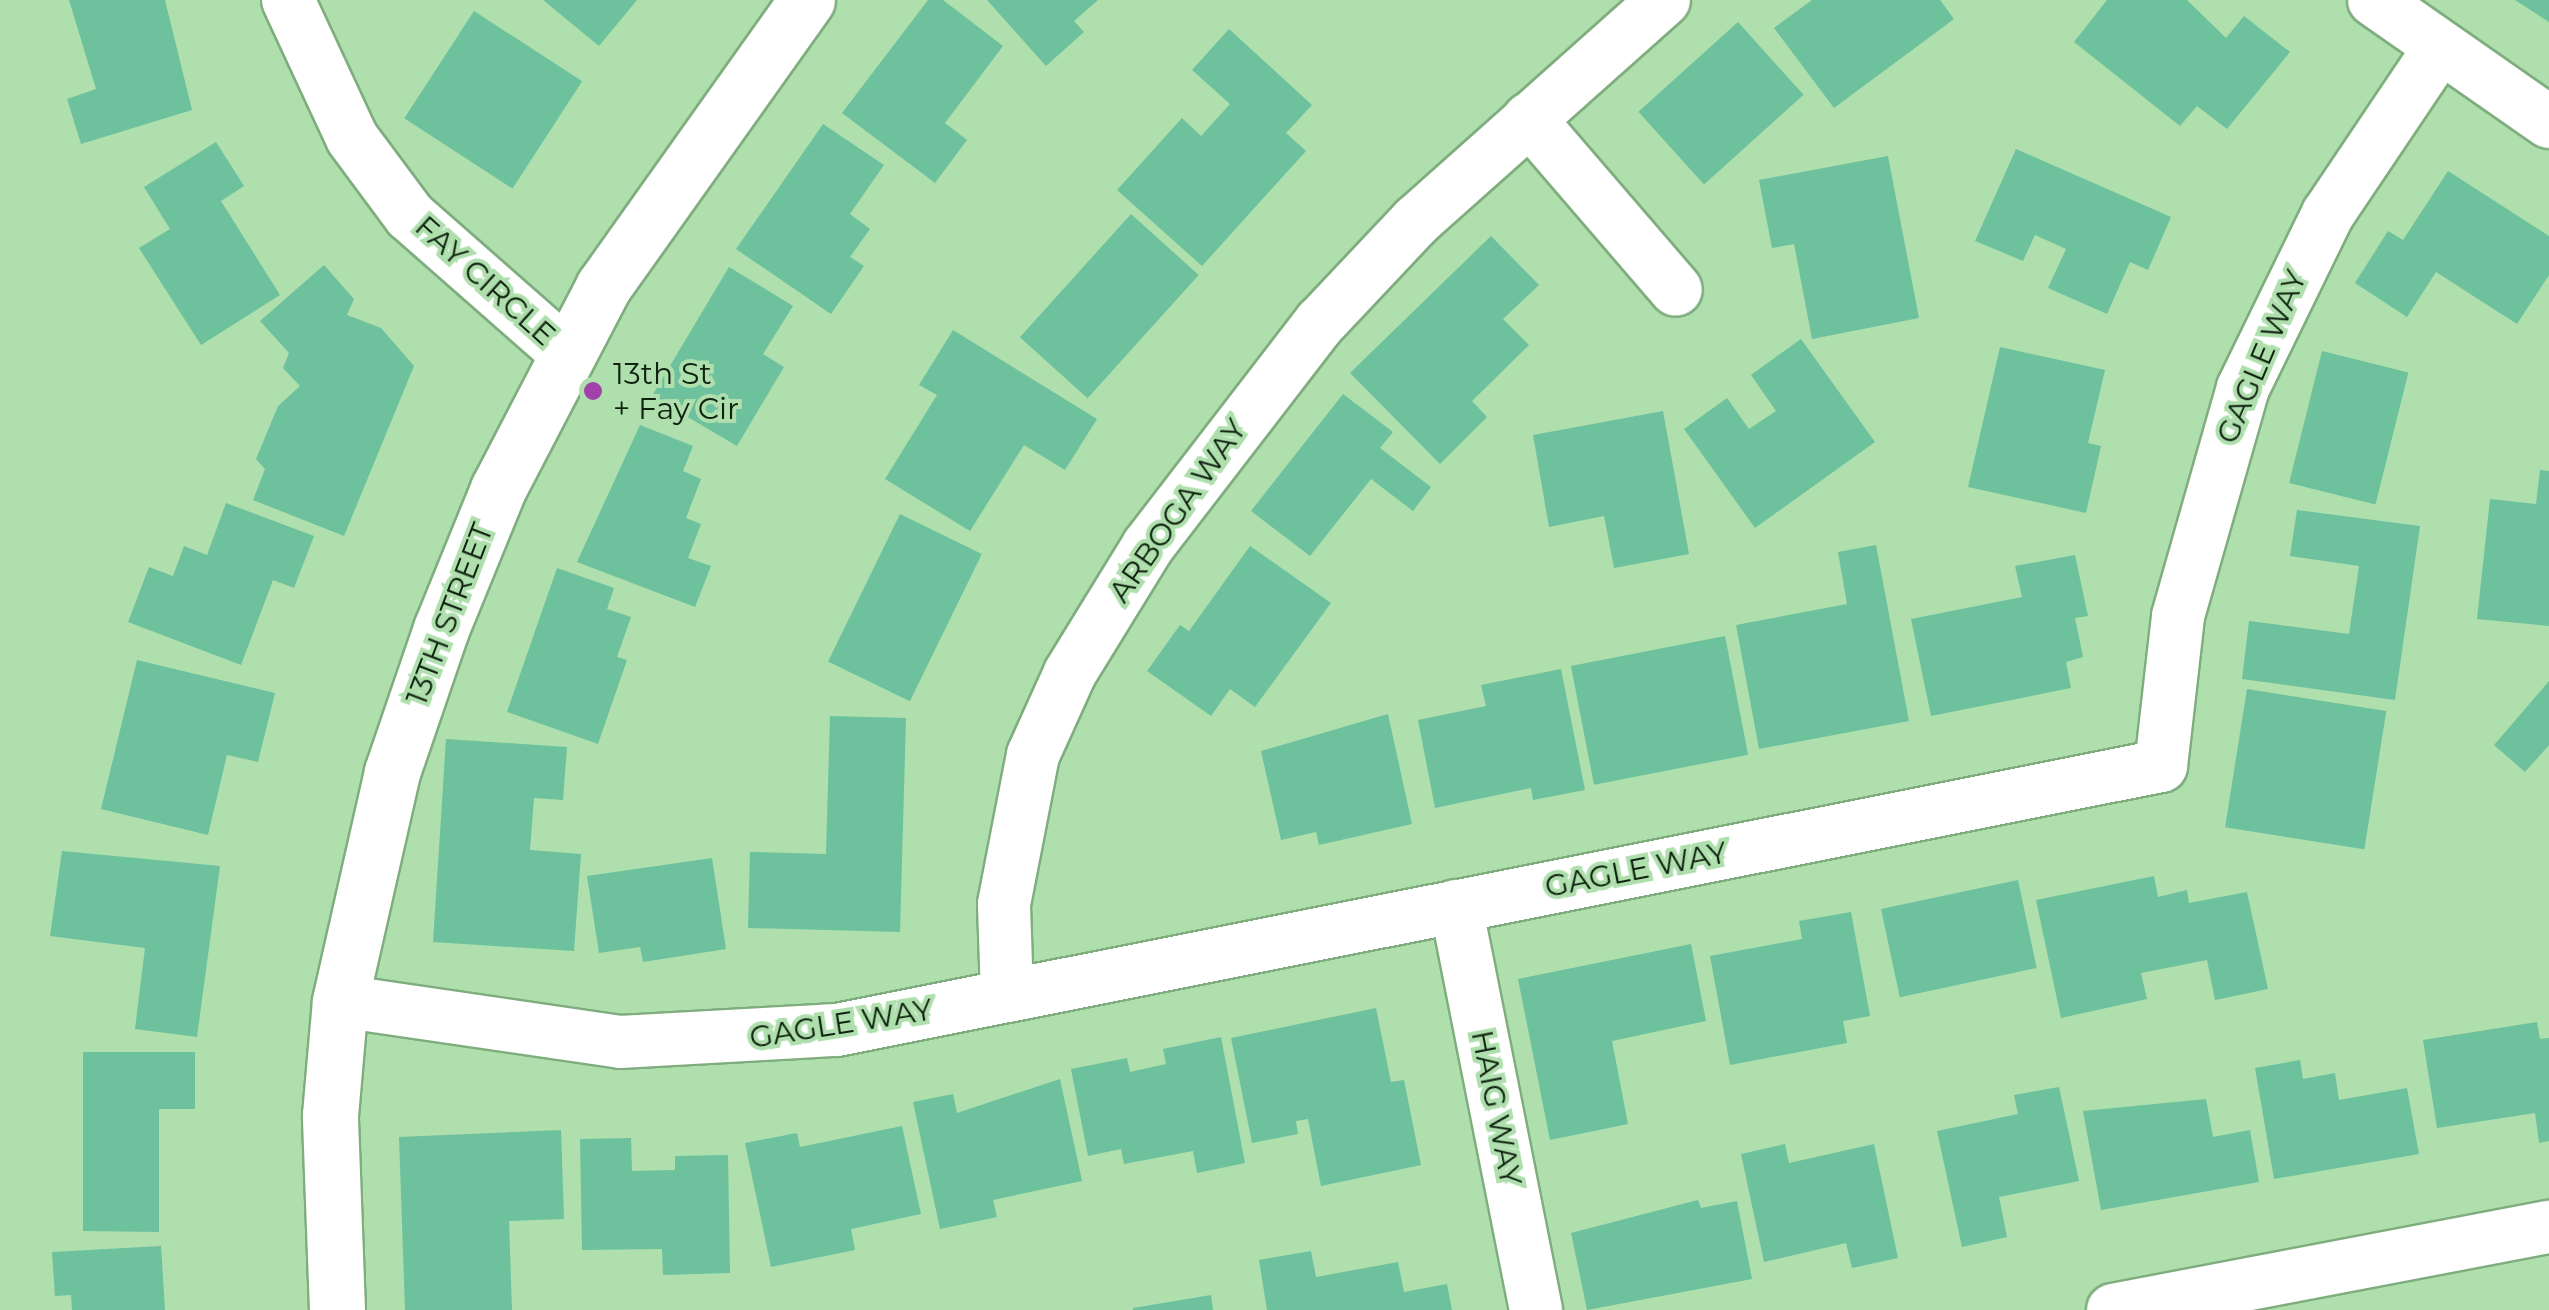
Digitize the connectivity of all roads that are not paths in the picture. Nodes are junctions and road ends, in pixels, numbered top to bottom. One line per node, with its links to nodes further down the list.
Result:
1 (288, 0): 9 (street, FAY CIRCLE)
2 (807, 0): 9 (street, 13TH STREET)
3 (1664, 0): 6 (street, ARBOGA WAY)
4 (2374, 0): 5 (street)
5 (2439, 49): 7 (street); 10 (street, GAGLE WAY)
6 (1529, 119): 8 (street); 11 (street, ARBOGA WAY)
7 (2549, 122)
8 (1676, 290)
9 (566, 354): 12 (street, 13TH STREET)
10 (1456, 906): 11 (street, GAGLE WAY); 15 (street, HAIG WAY)
11 (1007, 996): 12 (street, GAGLE WAY)
12 (340, 1001): 14 (street, 13TH STREET)
13 (2549, 1227): 16 (street)
14 (337, 1310)
15 (1536, 1310)
16 (2114, 1310)

